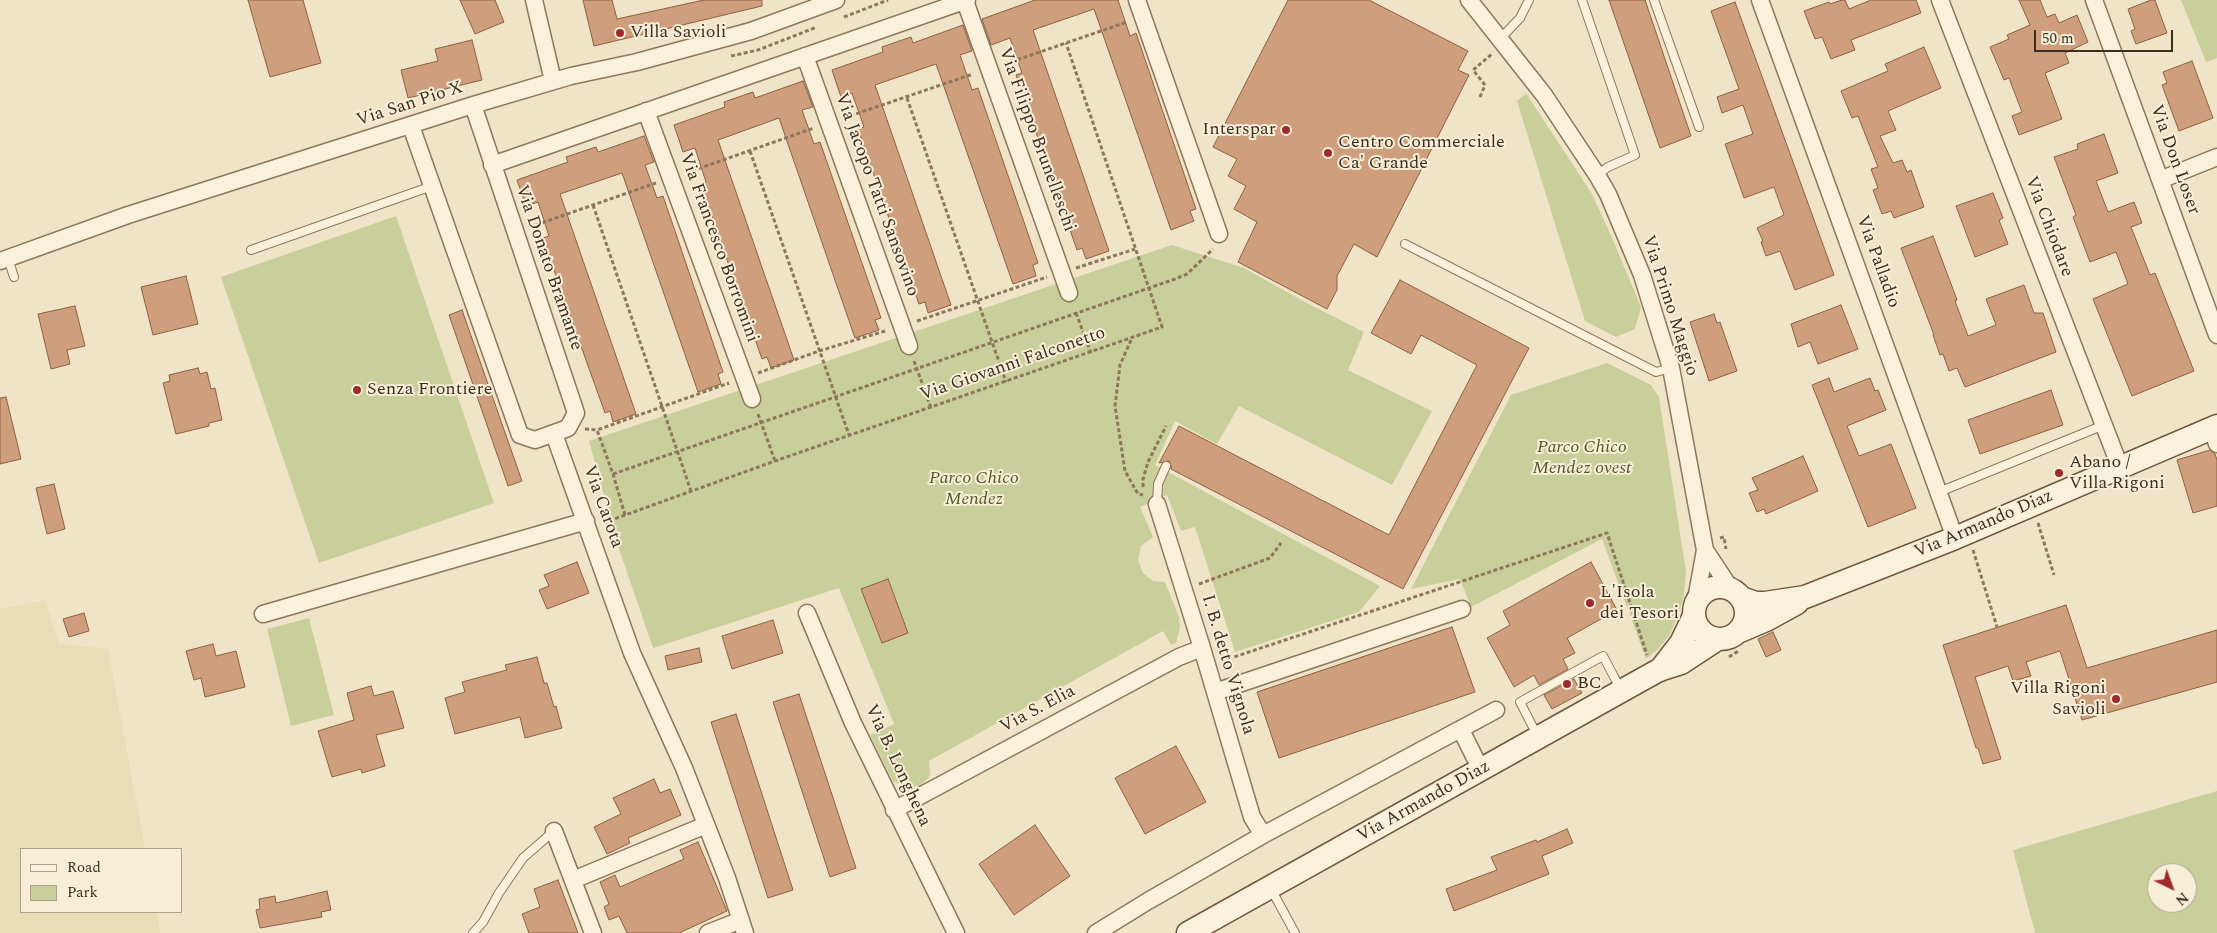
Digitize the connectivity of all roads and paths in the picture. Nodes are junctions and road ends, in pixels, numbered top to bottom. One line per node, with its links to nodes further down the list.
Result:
1 (534, 0): 16 (street)
2 (836, 0): 16 (street, Via San Pio X)
3 (966, 0): 14 (street); 35 (street, Via Filippo Brunelleschi)
4 (1137, 0): 30 (street)
5 (1469, 0): 12 (street, Via Primo Maggio)
6 (1529, 0): 12 (lane)
7 (1582, 0): 26 (lane)
8 (1654, 0): 22 (lane)
9 (1760, 0): 67 (street, Via Palladio)
10 (1940, 0): 57 (street, Via Chiodare)
11 (2094, 0): 27 (street, Via Don Loser)
12 (1500, 39): 26 (street, Via Primo Maggio)
13 (1066, 43): 32 (path, Via Giovanni Falconetto)
14 (805, 56): 20 (street); 41 (street, Via Jacopo Tatti Sansovino)
15 (1497, 59): 17 (path)
16 (553, 81): 19 (street, Via San Pio X)
17 (1480, 97)
18 (907, 98): 39 (path)
19 (472, 105): 21 (street, Via San Pio X); 25 (street, Via Donato Bramante)
20 (646, 111): 25 (street); 50 (street, Via Francesco Borromini)
21 (411, 126): 28 (street); 34 (street, Via San Pio X)
22 (1699, 127)
23 (750, 150): 46 (path)
24 (2217, 157): 27 (street)
25 (492, 165): 59 (street, Via Donato Bramante)
26 (1597, 175): 49 (street, Via Primo Maggio)
27 (2160, 180): 42 (street, Via Don Loser)
28 (432, 186): 33 (lane); 59 (street)
29 (593, 205): 54 (path)
30 (1219, 234): 37 (path)
31 (1405, 244): 49 (lane)
32 (1135, 249): 35 (path); 37 (path, Via Giovanni Falconetto)
33 (251, 250)
34 (4, 259): 36 (lane)
35 (1062, 272): 38 (street, Via Filippo Brunelleschi); 39 (path)
36 (14, 277)
37 (1149, 288): 40 (path); 43 (path, Via Giovanni Falconetto)
38 (1069, 293): 40 (path)
39 (977, 301): 41 (path); 44 (path)
40 (1077, 314): 44 (path); 47 (path)
41 (902, 326): 45 (street, Via Jacopo Tatti Sansovino); 46 (path)
42 (2217, 334)
43 (1132, 338): 47 (path, Via Giovanni Falconetto); 68 (path)
44 (992, 343): 48 (path); 51 (path)
45 (909, 346): 48 (path)
46 (819, 351): 50 (path); 52 (path)
47 (1091, 353): 51 (path, Via Giovanni Falconetto)
48 (917, 368): 52 (path); 55 (path)
49 (1671, 368): 74 (street, Via Primo Maggio)
50 (744, 378): 53 (street, Via Francesco Borromini); 54 (path)
51 (1006, 382): 55 (path, Via Giovanni Falconetto)
52 (836, 396): 56 (path); 60 (path)
53 (752, 399): 56 (path)
54 (662, 408): 61 (path); 65 (path)
55 (931, 408): 60 (path, Via Giovanni Falconetto)
56 (760, 422): 61 (path); 62 (path)
57 (2104, 425): 64 (street, Via Chiodare); 67 (lane)
58 (2215, 433): 64 (street, Via Armando Diaz)
59 (554, 434): 71 (street, Via Carota)
60 (850, 435): 62 (path, Via Giovanni Falconetto)
61 (677, 451): 65 (path); 66 (path)
62 (774, 461): 66 (path, Via Giovanni Falconetto)
63 (1166, 466): 68 (lane)
64 (2120, 467): 73 (street, Via Armando Diaz)
65 (613, 474): 69 (path)
66 (691, 491): 69 (path, Via Giovanni Falconetto)
67 (1939, 492): 73 (street, Via Palladio)
68 (1150, 500): 76 (street, I. B. detto Vignola)
69 (625, 515): 71 (path, Via Giovanni Falconetto)
70 (2038, 524): 75 (path)
71 (587, 525): 82 (street); 95 (street, Via Carota)
72 (1281, 543): 76 (path)
73 (1964, 544): 78 (street, Via Armando Diaz); 83 (path)
74 (1706, 550): 77 (street, Via Primo Maggio); 80 (street, Via Primo Maggio)
75 (2054, 575)
76 (1184, 589): 86 (street, I. B. detto Vignola)
77 (1735, 593): 78 (street, Via Armando Diaz); 80 (street); 84 (street)
78 (1805, 597): 84 (street, Via Armando Diaz)
79 (1462, 609): 88 (street)
80 (1695, 609): 85 (street); 87 (street, Via Armando Diaz)
81 (808, 613): 94 (street, Via B. Longhena)
82 (263, 614)
83 (1998, 627)
84 (1740, 631): 85 (street)
85 (1716, 640): 87 (street, Via Armando Diaz)
86 (1202, 648): 88 (street, I. B. detto Vignola); 94 (street, Via S. Elia)
87 (1659, 670): 89 (street, Via Armando Diaz)
88 (1215, 692): 97 (street, I. B. detto Vignola)
89 (1622, 692): 92 (street, Via Armando Diaz); 92 (lane)
90 (1496, 710): 91 (street)
91 (1461, 730): 93 (street); 97 (street)
92 (1539, 738): 93 (street, Via Armando Diaz)
93 (1481, 770): 99 (street, Via Armando Diaz)
94 (894, 810): 104 (street, Via B. Longhena)
95 (706, 825): 98 (street); 100 (street, Via Carota)
96 (554, 831): 98 (street); 101 (lane)
97 (1263, 836): 105 (street)
98 (573, 880): 102 (street)
99 (1270, 887): 106 (street, Via Armando Diaz); 107 (lane)
100 (743, 926): 103 (street)
101 (473, 933)
102 (593, 933)
103 (708, 933)
104 (956, 933)
105 (1096, 933)
106 (1188, 933)
107 (1295, 933)

